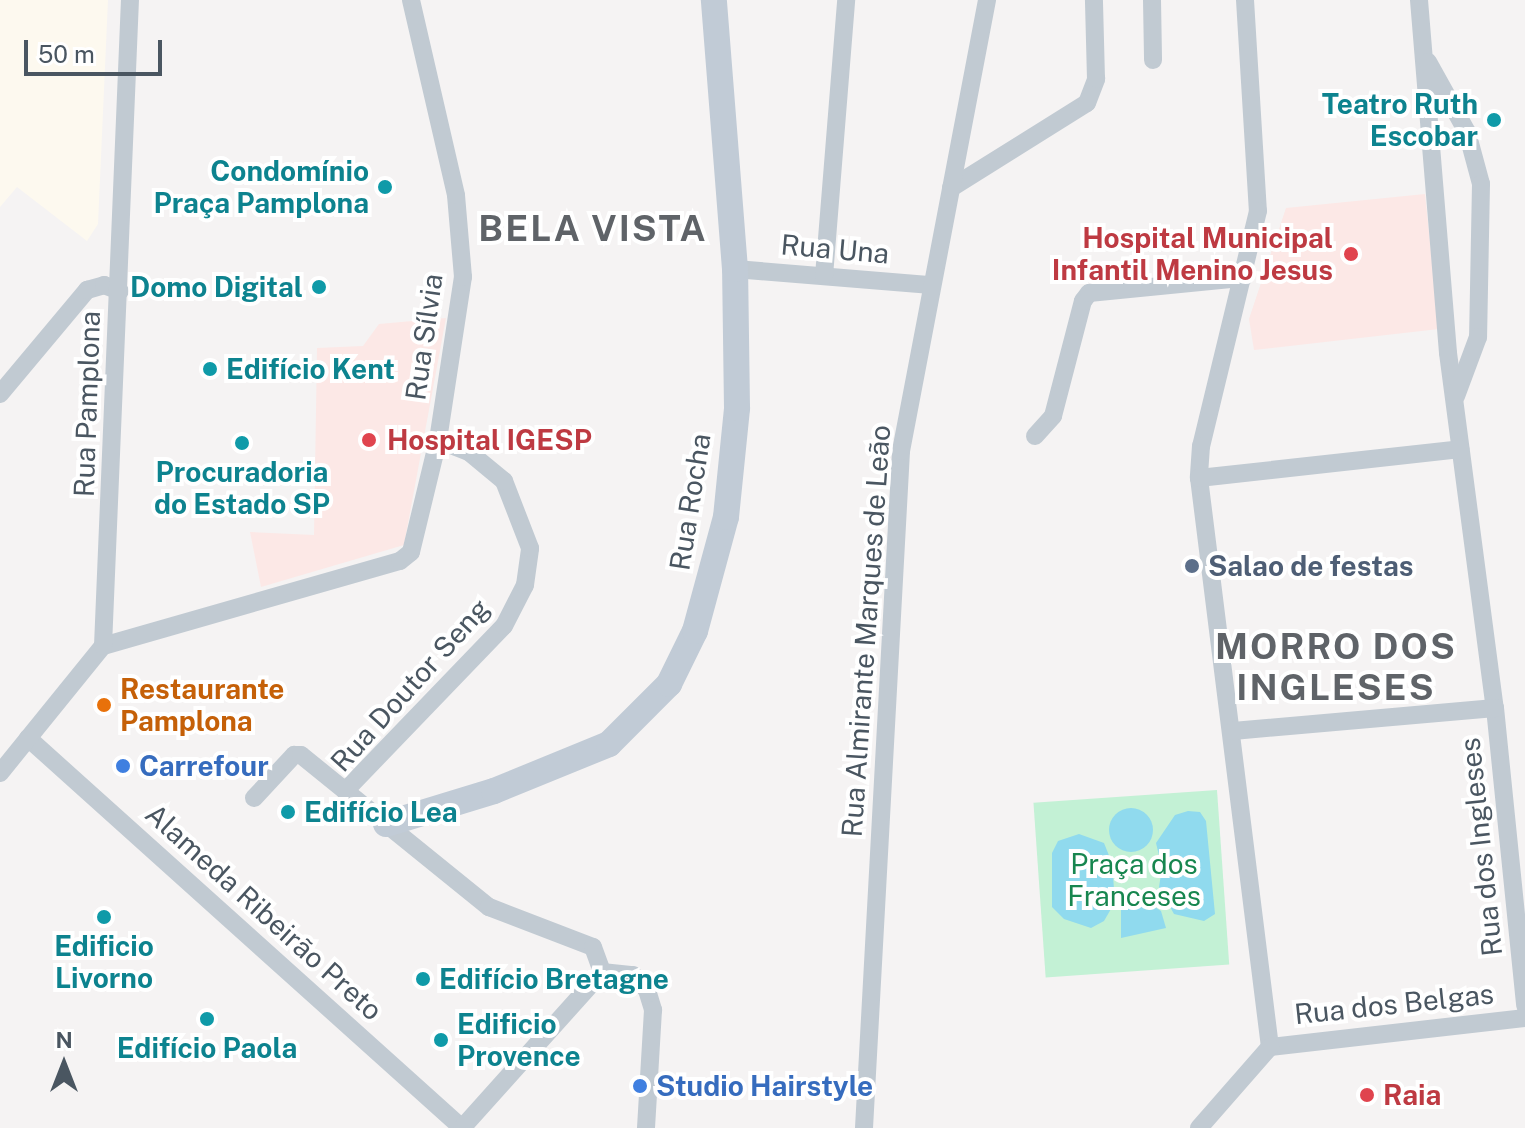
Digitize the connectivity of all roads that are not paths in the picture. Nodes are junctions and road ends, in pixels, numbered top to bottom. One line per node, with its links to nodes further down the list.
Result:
1 (130, 0): 17 (street, Rua Pamplona)
2 (411, 0): 21 (street, Rua Sílvia)
3 (714, 0): 13 (street, Rua Rocha)
4 (846, 0): 14 (street)
5 (987, 0): 12 (street, Rua Almirante Marques de Leão)
6 (1094, 0): 12 (street)
7 (1152, 0): 11 (street)
8 (1245, 0): 15 (street)
9 (1419, 0): 10 (street, Rua dos Ingleses)
10 (1425, 56): 19 (street, Rua dos Ingleses); 19 (street, Rua dos Ingleses)
11 (1153, 60)
12 (951, 188): 16 (street, Rua Almirante Marques de Leão)
13 (735, 269): 14 (street, Rua Una); 31 (street, Rua Rocha)
14 (824, 276): 16 (street, Rua Una)
15 (1243, 278): 20 (street); 23 (street)
16 (931, 285): 38 (street, Rua Almirante Marques de Leão)
17 (120, 291): 18 (street); 24 (street, Rua Pamplona)
18 (0, 394)
19 (1456, 396): 22 (street, Rua dos Ingleses)
20 (1035, 436)
21 (438, 440): 24 (street, Rua Sílvia); 29 (street, Rua Doutor Seng)
22 (1460, 449): 23 (street); 25 (street, Rua dos Ingleses)
23 (1199, 478): 26 (street)
24 (103, 646): 27 (street)
25 (1495, 708): 26 (street); 33 (street, Rua dos Ingleses)
26 (1233, 731): 35 (street)
27 (28, 738): 28 (street); 36 (street, Alameda Ribeirão Preto)
28 (0, 773)
29 (345, 791): 30 (street); 31 (street, Rua Doutor Seng)
30 (254, 798)
31 (386, 824): 32 (street, Rua Doutor Seng)
32 (602, 972): 36 (street); 37 (street)
33 (1525, 1005)
34 (1525, 1018): 35 (street, Rua dos Belgas)
35 (1270, 1047): 39 (street)
36 (462, 1128)
37 (646, 1128)
38 (864, 1128)
39 (1199, 1128)

